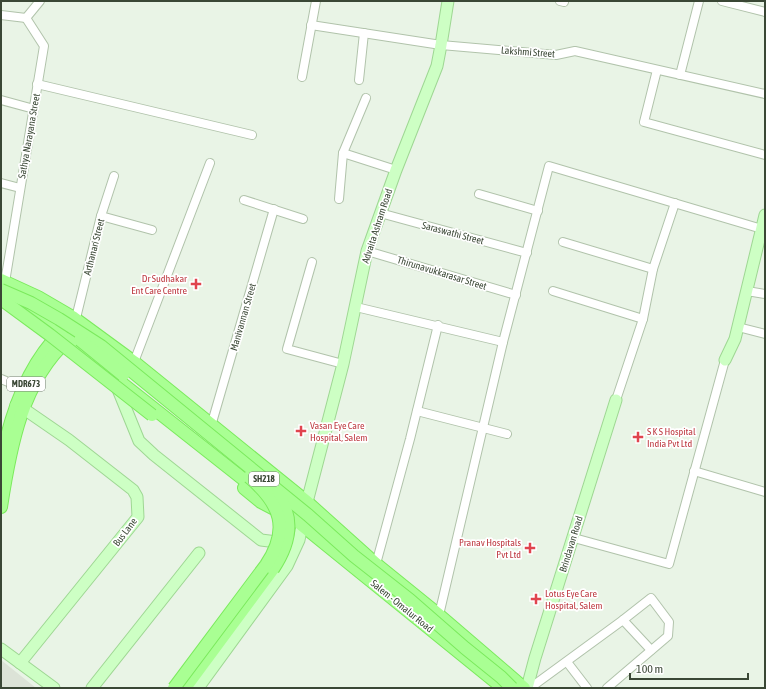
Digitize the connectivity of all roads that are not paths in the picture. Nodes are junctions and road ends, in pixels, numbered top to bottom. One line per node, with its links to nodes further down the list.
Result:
1 (40, 1): 8 (street)
2 (316, 1): 9 (street)
3 (448, 1): 11 (street, Advaita Ashram Road)
4 (699, 1): 13 (street)
5 (722, 1): 6 (street)
6 (765, 12)
7 (1, 16): 8 (street)
8 (26, 18): 16 (street, Sathya Narayana Street)
9 (311, 25): 10 (street, Lakshmi Street); 14 (street)
10 (364, 33): 11 (street, Lakshmi Street); 15 (street)
11 (441, 45): 12 (street, Lakshmi Street); 25 (street, Advaita Ashram Road)
12 (657, 70): 13 (street, Lakshmi Street); 23 (street)
13 (680, 75): 17 (street, Lakshmi Street)
14 (302, 77)
15 (359, 80)
16 (38, 84): 20 (street, Sathya Narayana Street); 21 (street)
17 (765, 94)
18 (366, 98): 22 (street)
19 (1, 100): 20 (street)
20 (34, 109): 28 (street, Sathya Narayana Street)
21 (252, 135)
22 (343, 153): 25 (street); 30 (street)
23 (765, 155)
24 (210, 162): 62 (street)
25 (396, 170): 35 (street, Advaita Ashram Road)
26 (114, 176): 37 (street, Arthanari Street)
27 (1, 183): 28 (street)
28 (20, 188): 46 (street, Sathya Narayana Street)
29 (479, 194): 34 (street)
30 (339, 199)
31 (244, 200): 33 (street)
32 (675, 203): 34 (street); 40 (street); 45 (street)
33 (274, 209): 38 (street); 71 (street, Manivannan Street)
34 (538, 211): 43 (street)
35 (380, 214): 42 (street, Advaita Ashram Road); 43 (street, Saraswathi Street)
36 (765, 215): 40 (street)
37 (101, 216): 39 (street); 53 (street, Arthanari Street)
38 (303, 219)
39 (152, 230)
40 (762, 230): 48 (street)
41 (563, 242): 45 (street)
42 (368, 251): 50 (street, Thirunavukkarasar Street); 52 (street, Advaita Ashram Road)
43 (527, 253): 50 (street)
44 (312, 262): 63 (street)
45 (653, 269): 54 (street)
46 (2, 284): 53 (main road); 76 (main road, SH218, bridge)
47 (553, 291): 54 (street)
48 (747, 291): 49 (street); 57 (street)
49 (765, 294)
50 (516, 295): 60 (street)
51 (1, 297): 59 (main road); 80 (main road, SH218, bridge); 93 (main road, bridge)
52 (356, 307): 56 (street); 63 (street, Advaita Ashram Road)
53 (74, 318): 55 (main road); 59 (main road, MDR673)
54 (643, 319): 67 (street)
55 (84, 325): 59 (main road); 62 (main road)
56 (438, 326): 60 (street); 69 (street)
57 (738, 327): 58 (street); 61 (street)
58 (765, 334)
59 (63, 337): 64 (main road); 66 (main road, MDR673); 68 (main road)
60 (503, 342): 72 (street)
61 (725, 360): 75 (street)
62 (134, 362): 71 (main road)
63 (342, 364): 78 (street, Advaita Ashram Road)
64 (114, 377): 80 (main road); 82 (street)
65 (1, 379): 66 (street)
66 (23, 388): 68 (main road, MDR673)
67 (616, 400): 81 (street, Brindavan Road)
68 (20, 407): 70 (main road, MDR673); 90 (street, Bus Lane)
69 (417, 411): 72 (street); 84 (street)
70 (9, 425): 74 (main road, MDR673); 79 (main road)
71 (211, 426): 78 (main road)
72 (483, 428): 73 (street); 85 (street)
73 (507, 434)
74 (1, 462)
75 (694, 471): 77 (street); 81 (street)
76 (268, 482): 94 (main road, bridge); 97 (main road, SH218, bridge)
77 (765, 492)
78 (307, 502): 80 (street, Advaita Ashram Road); 84 (main road)
79 (1, 507)
80 (305, 527): 82 (street); 96 (main road, Salem - Omalur Road / SH218)
81 (574, 538): 98 (street, Brindavan Road)
82 (299, 540): 95 (street)
83 (199, 553): 92 (street)
84 (376, 564): 85 (main road)
85 (439, 615): 98 (main road)
86 (623, 620): 88 (street); 88 (street); 89 (street)
87 (1, 649): 90 (street)
88 (651, 650): 100 (street)
89 (567, 662): 98 (street); 99 (street)
90 (20, 663): 91 (street)
91 (54, 688)
92 (92, 688)
93 (174, 688)
94 (185, 688)
95 (198, 688)
96 (503, 688)
97 (512, 688)
98 (527, 688)
99 (587, 688)
100 (606, 688)

